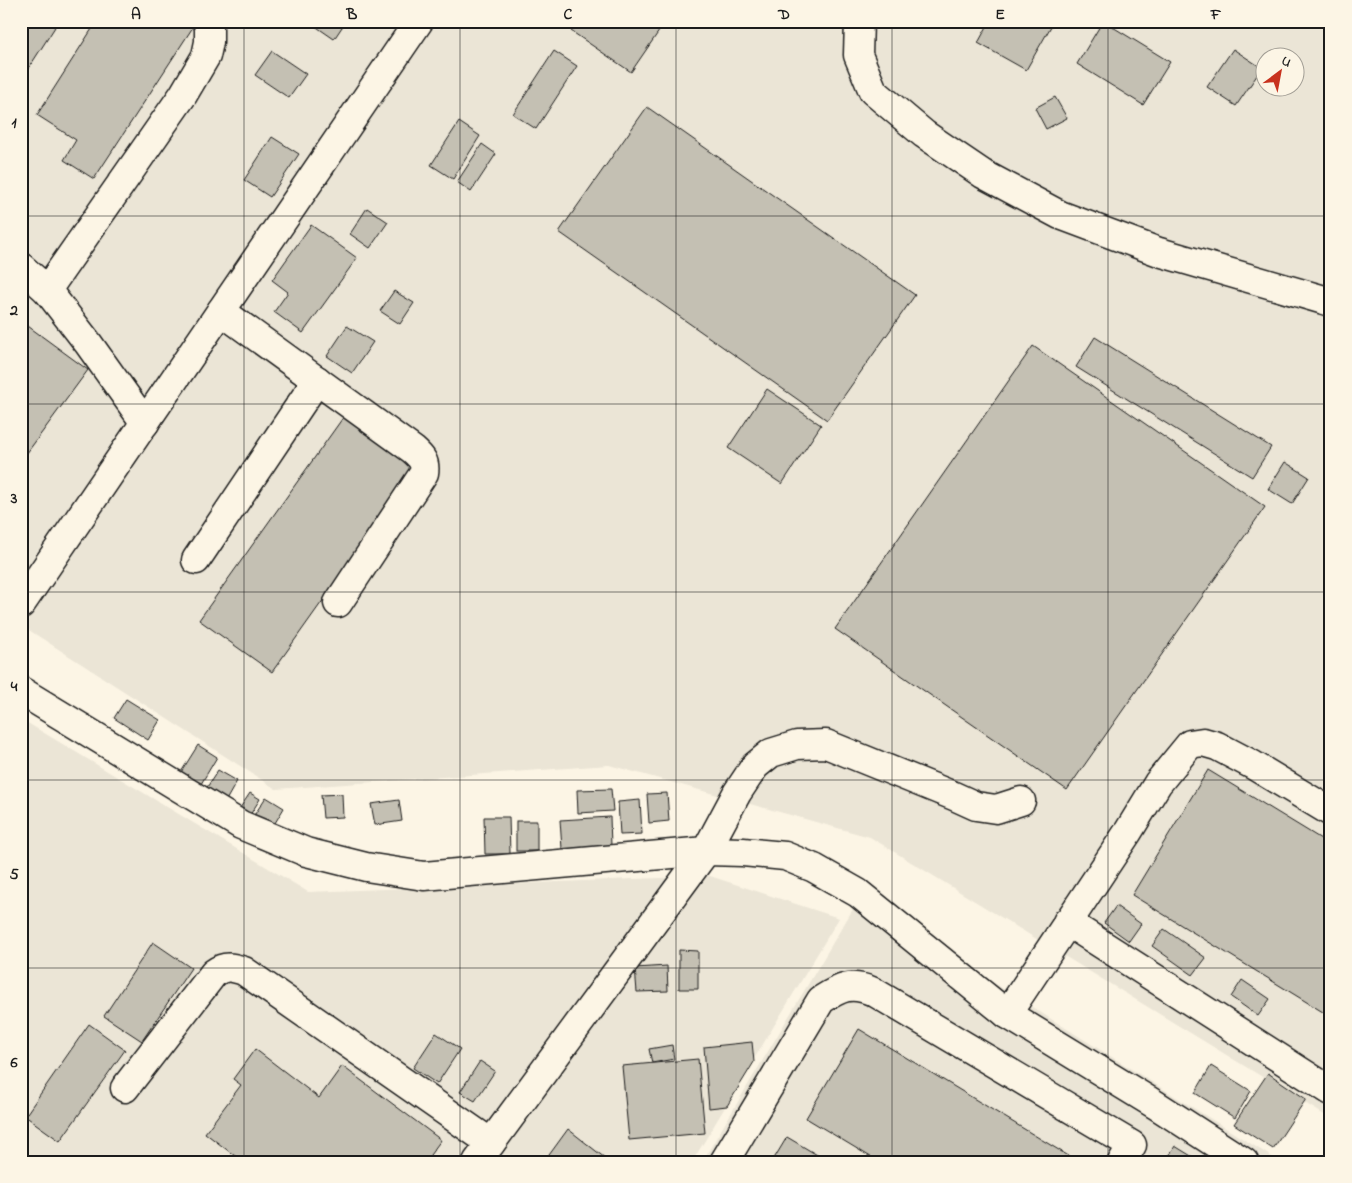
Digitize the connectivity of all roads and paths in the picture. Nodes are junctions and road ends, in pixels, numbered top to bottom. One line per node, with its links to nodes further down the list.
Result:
1 (207, 21): 5 (lane)
2 (419, 21): 7 (lane)
3 (859, 21): 6 (lane)
4 (21, 267): 5 (lane)
5 (47, 290): 9 (lane)
6 (1331, 302)
7 (222, 311): 8 (lane); 9 (lane)
8 (317, 380): 10 (lane); 12 (lane)
9 (144, 423): 11 (lane)
10 (196, 560)
11 (21, 604)
12 (338, 604)
13 (21, 691): 16 (lane)
14 (1022, 801): 16 (lane)
15 (1331, 812): 17 (lane)
16 (706, 851): 18 (lane); 21 (lane)
17 (1067, 922): 18 (lane); 20 (lane)
18 (1008, 1014): 24 (lane)
19 (125, 1088): 21 (lane)
20 (1331, 1091)
21 (484, 1152)
22 (724, 1162): 23 (lane)
23 (1122, 1162)
24 (1244, 1162)

